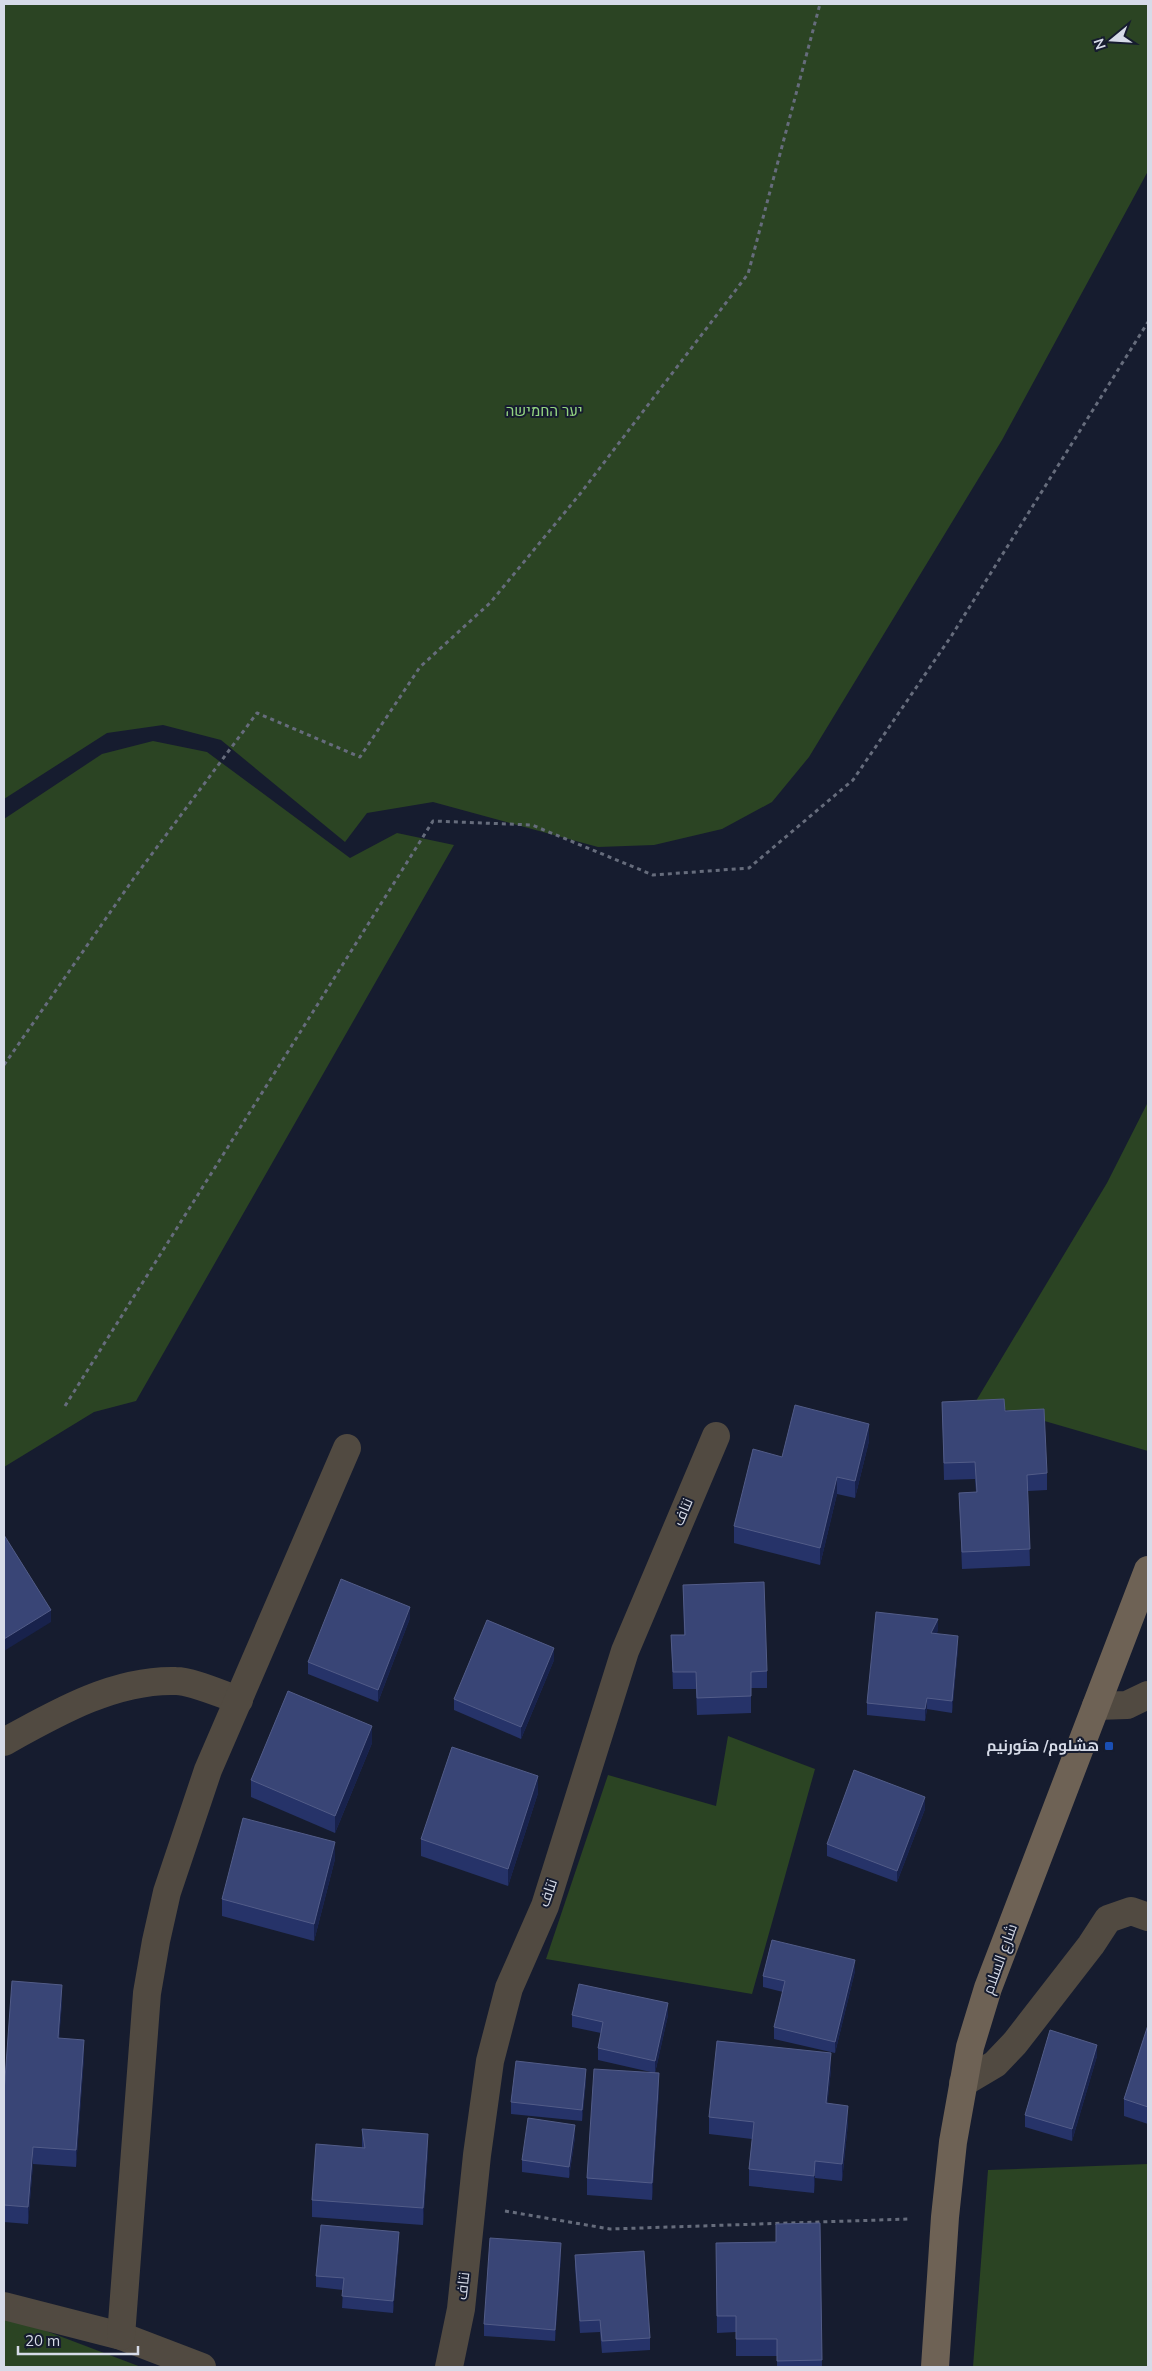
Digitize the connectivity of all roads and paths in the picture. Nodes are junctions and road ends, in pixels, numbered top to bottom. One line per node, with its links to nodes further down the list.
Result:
1 (820, 4): 3 (path)
2 (1148, 322): 4 (path)
3 (4, 1065)
4 (65, 1406)
5 (716, 1436): 14 (street, نتاف)
6 (347, 1448): 9 (street)
7 (1148, 1570): 10 (main road, شارع السلام)
8 (1148, 1695): 10 (street)
9 (239, 1700): 11 (street); 17 (street)
10 (1096, 1706): 13 (main road, شارع السلام)
11 (4, 1742)
12 (1148, 1917): 13 (street)
13 (963, 2083): 15 (main road, شارع السلام)
14 (471, 2205): 15 (path); 19 (street, نتاف)
15 (945, 2217): 20 (main road, شارع السلام)
16 (4, 2306): 17 (street)
17 (121, 2336): 18 (street)
18 (202, 2367)
19 (449, 2367)
20 (935, 2367)

